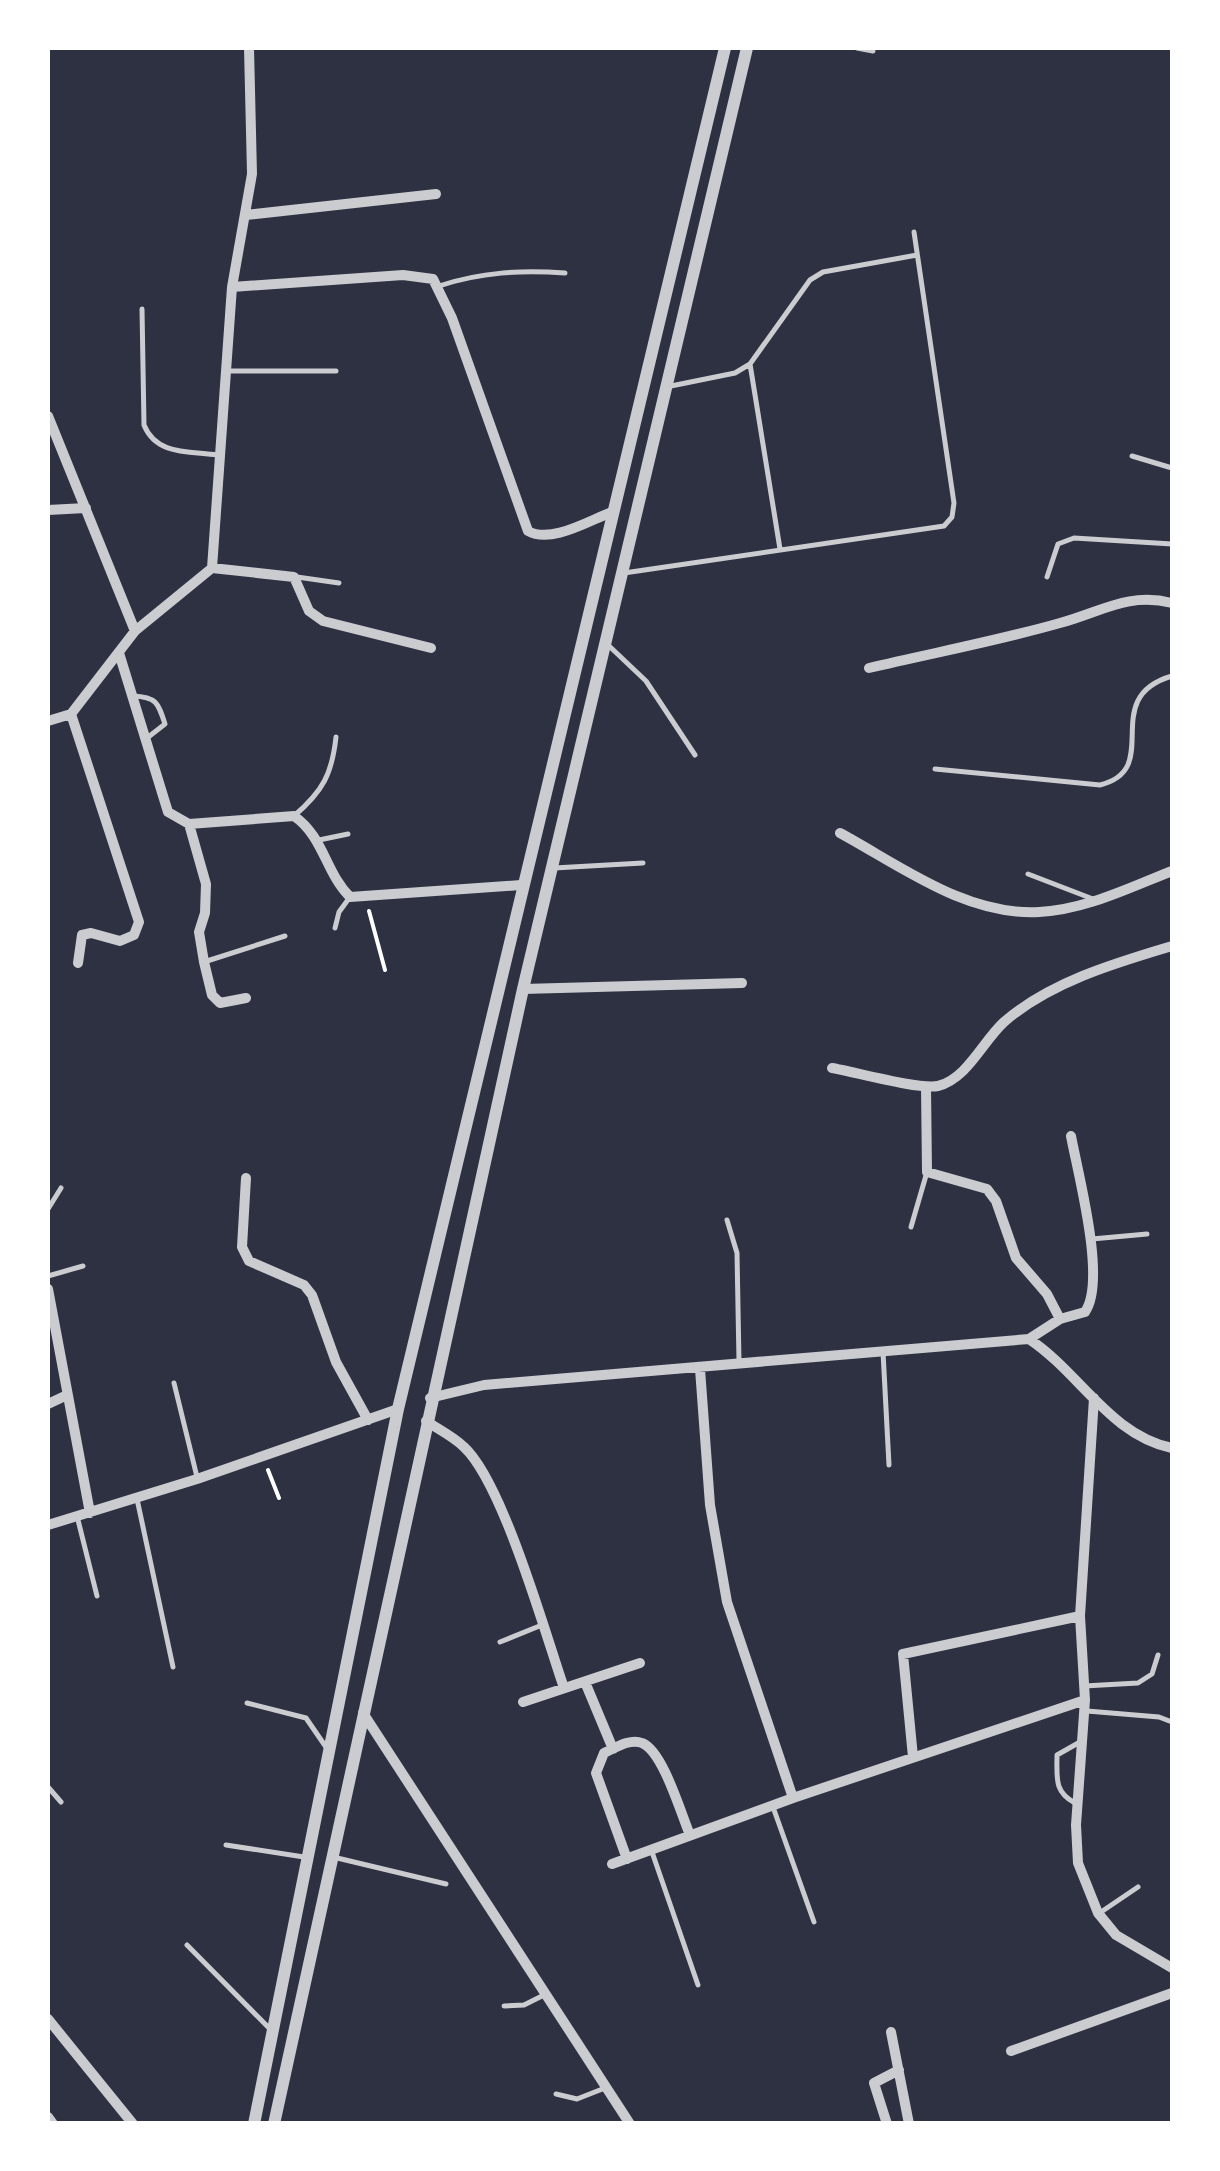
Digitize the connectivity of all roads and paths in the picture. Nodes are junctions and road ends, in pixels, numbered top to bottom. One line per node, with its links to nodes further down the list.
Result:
1 (249, 48): 7 (street)
2 (725, 48): 24 (street)
3 (747, 48): 17 (street)
4 (857, 48): 5 (lane)
5 (873, 51)
6 (436, 194): 7 (street)
7 (246, 214): 12 (street)
8 (914, 232): 9 (lane)
9 (917, 255): 14 (lane); 26 (lane)
10 (565, 273): 11 (lane)
11 (439, 286): 12 (street); 24 (street)
12 (232, 287): 15 (street)
13 (142, 309): 19 (lane)
14 (750, 364): 17 (lane); 26 (lane)
15 (225, 371): 16 (lane); 19 (street)
16 (336, 372)
17 (666, 388): 28 (street)
18 (48, 416): 22 (street)
19 (217, 455): 27 (street)
20 (1132, 456): 21 (lane)
21 (1172, 468)
22 (86, 508): 23 (street); 33 (street)
23 (48, 510)
24 (612, 512): 55 (street)
25 (1172, 544): 30 (lane)
26 (780, 550): 28 (lane)
27 (212, 568): 29 (street); 33 (street)
28 (622, 573): 34 (street)
29 (294, 576): 31 (lane); 35 (street)
30 (1047, 577)
31 (339, 583)
32 (1172, 603): 37 (street)
33 (135, 631): 36 (street)
34 (605, 642): 44 (lane); 52 (street)
35 (431, 648)
36 (119, 653): 39 (street); 40 (street)
37 (869, 668)
38 (1172, 676): 45 (lane)
39 (132, 696): 43 (street); 43 (lane)
40 (70, 714): 41 (street); 63 (street)
41 (48, 722)
42 (336, 737): 46 (lane)
43 (144, 739): 47 (street)
44 (695, 754)
45 (934, 769)
46 (294, 816): 47 (street); 50 (street)
47 (189, 824): 62 (street)
48 (348, 834): 50 (lane)
49 (840, 834): 58 (street)
50 (319, 840): 57 (street)
51 (643, 863): 52 (lane)
52 (550, 868): 66 (street)
53 (1172, 871): 58 (street)
54 (1028, 874): 58 (lane)
55 (521, 885): 56 (street); 92 (street)
56 (366, 896): 57 (street); 64 (path)
57 (350, 897): 59 (lane)
58 (1096, 900)
59 (335, 928)
60 (285, 936): 62 (lane)
61 (1172, 946): 69 (street)
62 (204, 962): 67 (street)
63 (78, 963)
64 (385, 970)
65 (742, 983): 66 (street)
66 (523, 989): 89 (street)
67 (246, 998)
68 (832, 1068): 69 (street)
69 (926, 1087): 71 (street)
70 (1071, 1136): 78 (street)
71 (926, 1172): 76 (lane); 82 (street)
72 (246, 1178): 93 (street)
73 (61, 1188): 74 (lane)
74 (48, 1209)
75 (726, 1220): 85 (lane)
76 (910, 1227)
77 (1147, 1234): 78 (lane)
78 (1089, 1239): 82 (street)
79 (83, 1266): 80 (lane)
80 (48, 1276)
81 (48, 1289): 88 (street)
82 (1060, 1319): 83 (street)
83 (1029, 1340): 84 (street); 90 (street)
84 (883, 1352): 85 (street); 97 (lane)
85 (739, 1365): 86 (street)
86 (700, 1369): 89 (street); 124 (street)
87 (174, 1383): 98 (lane)
88 (66, 1396): 91 (street); 101 (street)
89 (430, 1398): 92 (street); 94 (street)
90 (1094, 1398): 95 (street); 105 (street)
91 (48, 1404)
92 (398, 1409): 93 (street); 121 (street)
93 (368, 1420): 96 (street)
94 (425, 1421): 106 (street); 117 (street)
95 (1172, 1448)
96 (262, 1456): 98 (street); 100 (path)
97 (889, 1465)
98 (198, 1479): 99 (street)
99 (136, 1498): 101 (street); 110 (lane)
100 (280, 1498)
101 (90, 1513): 102 (street)
102 (76, 1516): 103 (street); 104 (lane)
103 (48, 1524)
104 (97, 1596)
105 (1080, 1616): 112 (street); 122 (street)
106 (542, 1625): 107 (lane); 113 (street)
107 (500, 1642)
108 (1158, 1655): 112 (lane)
109 (640, 1663): 111 (street)
110 (174, 1667)
111 (585, 1682): 113 (street); 120 (street)
112 (1084, 1686): 116 (street)
113 (564, 1688): 114 (street)
114 (523, 1702)
115 (247, 1703): 121 (lane)
116 (1085, 1705): 118 (lane); 119 (street); 122 (street)
117 (362, 1710): 131 (street); 143 (street)
118 (1172, 1722)
119 (1083, 1741): 127 (street); 127 (lane)
120 (613, 1749): 128 (street); 133 (street)
121 (328, 1750): 132 (street)
122 (913, 1757): 124 (street)
123 (48, 1787): 125 (lane)
124 (793, 1798): 126 (street)
125 (61, 1802)
126 (772, 1805): 128 (street); 138 (lane)
127 (1078, 1805): 137 (street)
128 (690, 1835): 130 (street)
129 (226, 1844): 132 (lane)
130 (652, 1850): 133 (street); 141 (lane)
131 (330, 1856): 135 (lane); 156 (street)
132 (307, 1858): 146 (street)
133 (627, 1858): 134 (street)
134 (612, 1864)
135 (446, 1884)
136 (1138, 1886): 137 (lane)
137 (1098, 1914): 140 (street)
138 (814, 1922)
139 (186, 1945): 146 (lane)
140 (1172, 1968)
141 (698, 1985)
142 (1172, 1993): 148 (street)
143 (546, 1994): 144 (lane); 150 (street)
144 (504, 2006)
145 (48, 2019): 154 (street)
146 (272, 2031): 155 (street)
147 (891, 2032): 149 (street)
148 (1012, 2050)
149 (898, 2070): 158 (street); 159 (street)
150 (606, 2088): 151 (lane); 157 (street)
151 (556, 2094)
152 (48, 2117): 153 (street)
153 (53, 2124)
154 (133, 2124)
155 (254, 2124)
156 (274, 2124)
157 (630, 2124)
158 (887, 2124)
159 (909, 2124)

